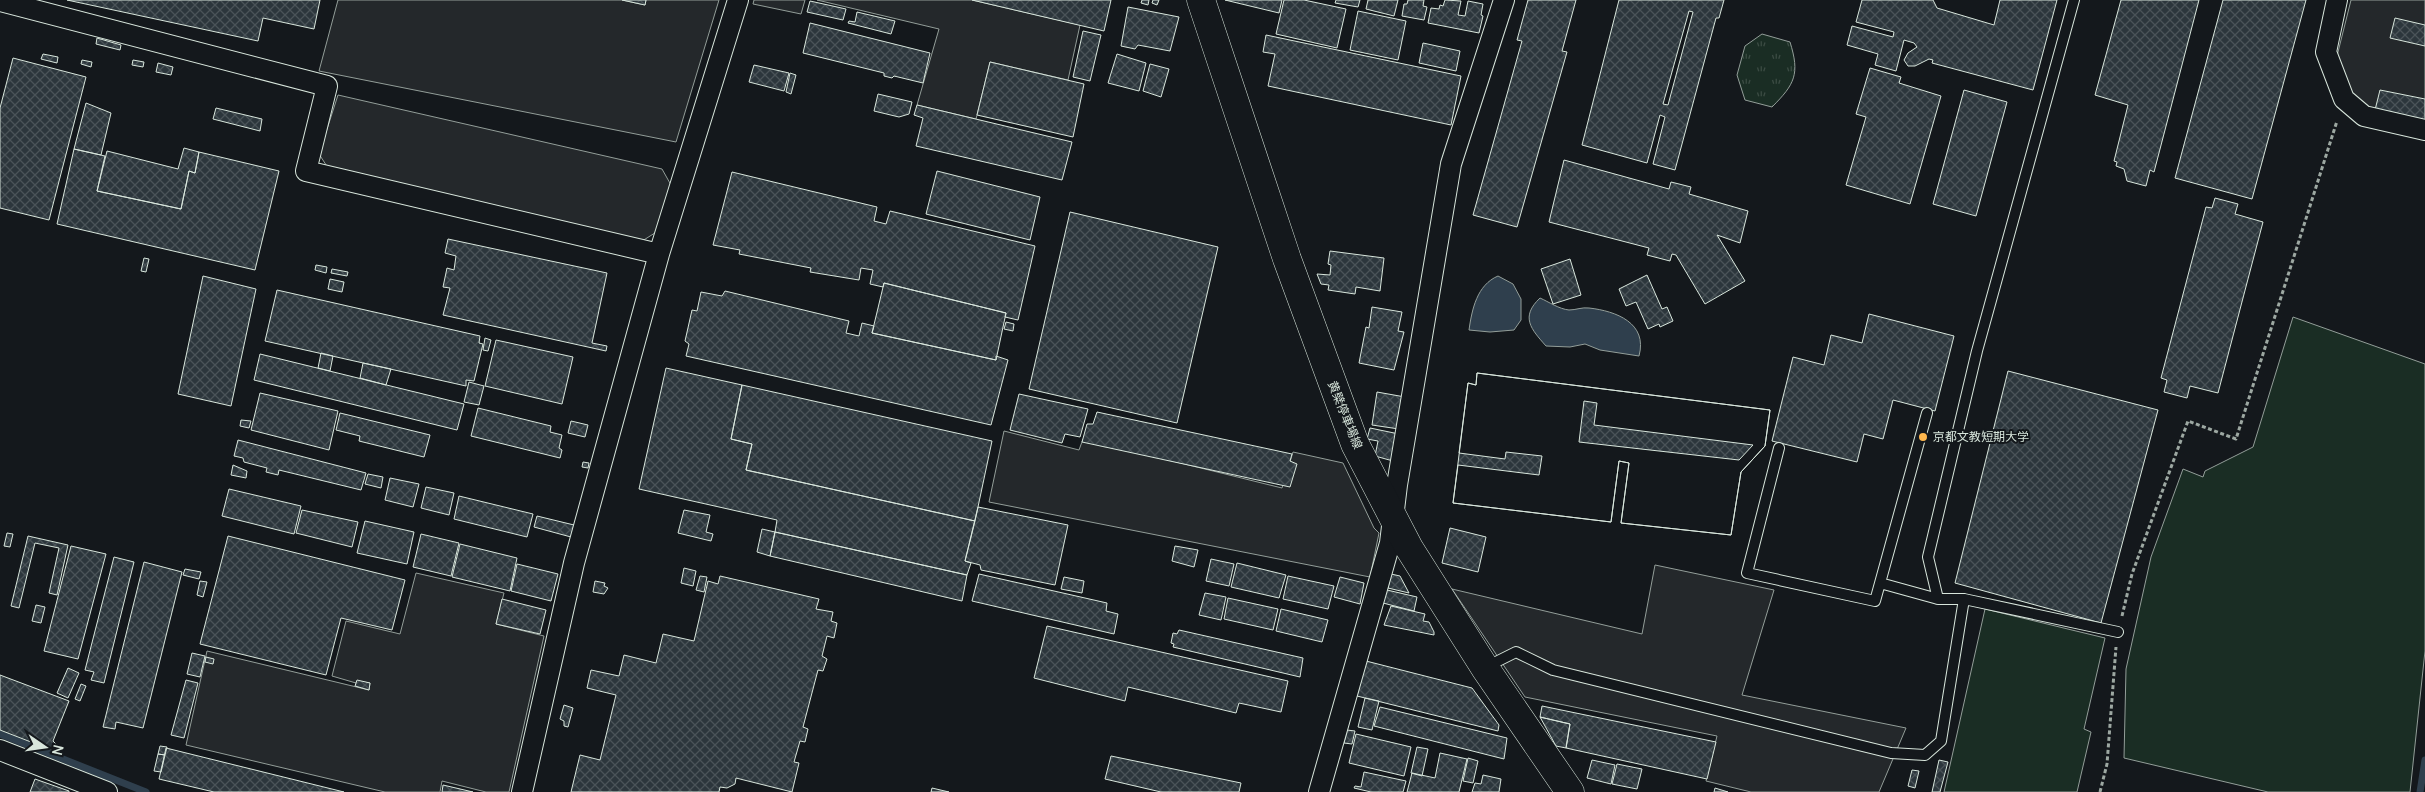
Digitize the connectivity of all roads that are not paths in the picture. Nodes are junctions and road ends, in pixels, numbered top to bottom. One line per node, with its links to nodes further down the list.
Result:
1 (738, 0): 8 (street)
2 (1201, 0): 11 (main road, 黄檗停車場線)
3 (1504, 0): 11 (street)
4 (2074, 0): 13 (lane)
5 (2337, 0): 7 (street)
6 (0, 1): 8 (street)
7 (2425, 130)
8 (659, 254): 19 (street)
9 (1927, 413): 12 (lane)
10 (1779, 448): 12 (lane)
11 (1393, 517): 16 (main road, 黄檗停車場線); 20 (street)
12 (1880, 583): 13 (lane)
13 (1938, 599): 14 (lane)
14 (1964, 599): 15 (lane); 16 (lane)
15 (2118, 632)
16 (1485, 668): 21 (main road, 黄檗停車場線)
17 (0, 750): 18 (street)
18 (107, 792)
19 (522, 792)
20 (1319, 792)
21 (1570, 792)

